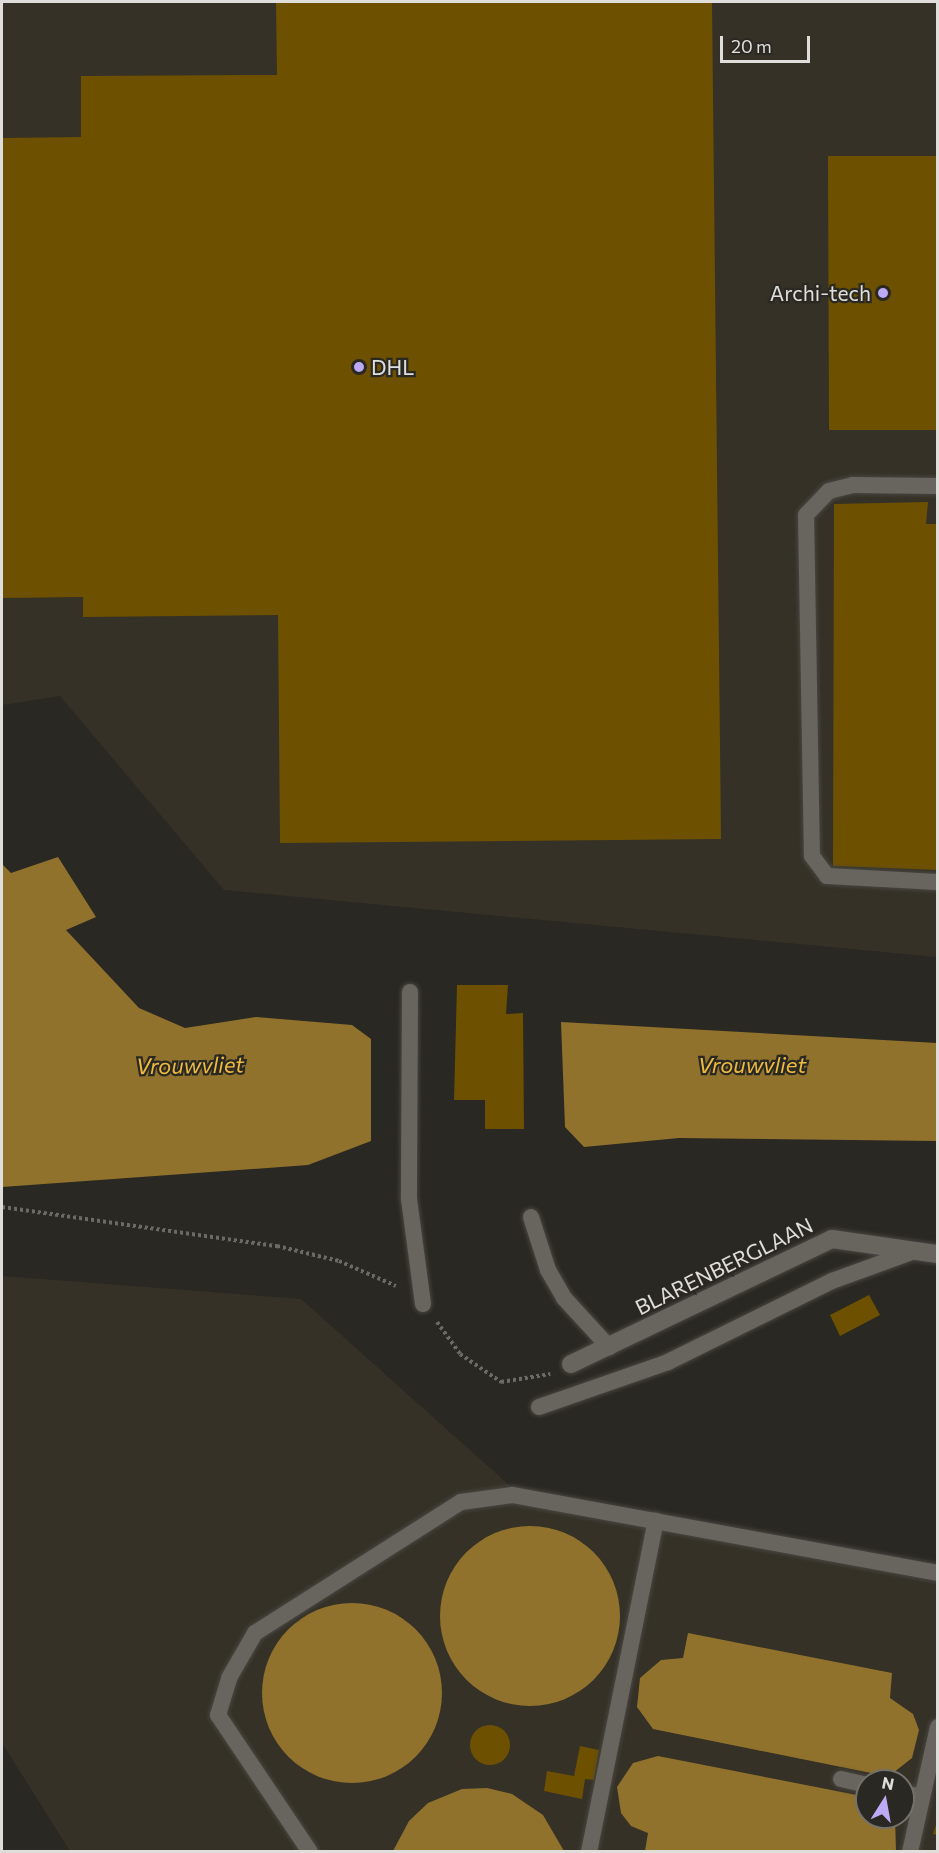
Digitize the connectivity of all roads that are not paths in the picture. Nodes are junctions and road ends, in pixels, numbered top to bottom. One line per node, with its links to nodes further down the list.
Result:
1 (938, 486): 2 (lane)
2 (938, 882)
3 (410, 992): 7 (lane)
4 (531, 1217): 8 (lane)
5 (909, 1253): 6 (street, BLARENBERGLAAN); 8 (street, BLARENBERGLAAN); 10 (lane)
6 (938, 1254)
7 (423, 1304)
8 (609, 1347): 9 (street, BLARENBERGLAAN)
9 (571, 1364)
10 (539, 1407)
11 (656, 1521): 12 (lane); 18 (lane); 19 (lane)
12 (938, 1573)
13 (938, 1727): 16 (lane)
14 (841, 1779): 15 (lane)
15 (855, 1782)
16 (915, 1784)
17 (910, 1829): 20 (lane)
18 (310, 1851)
19 (589, 1851)
20 (910, 1851)

